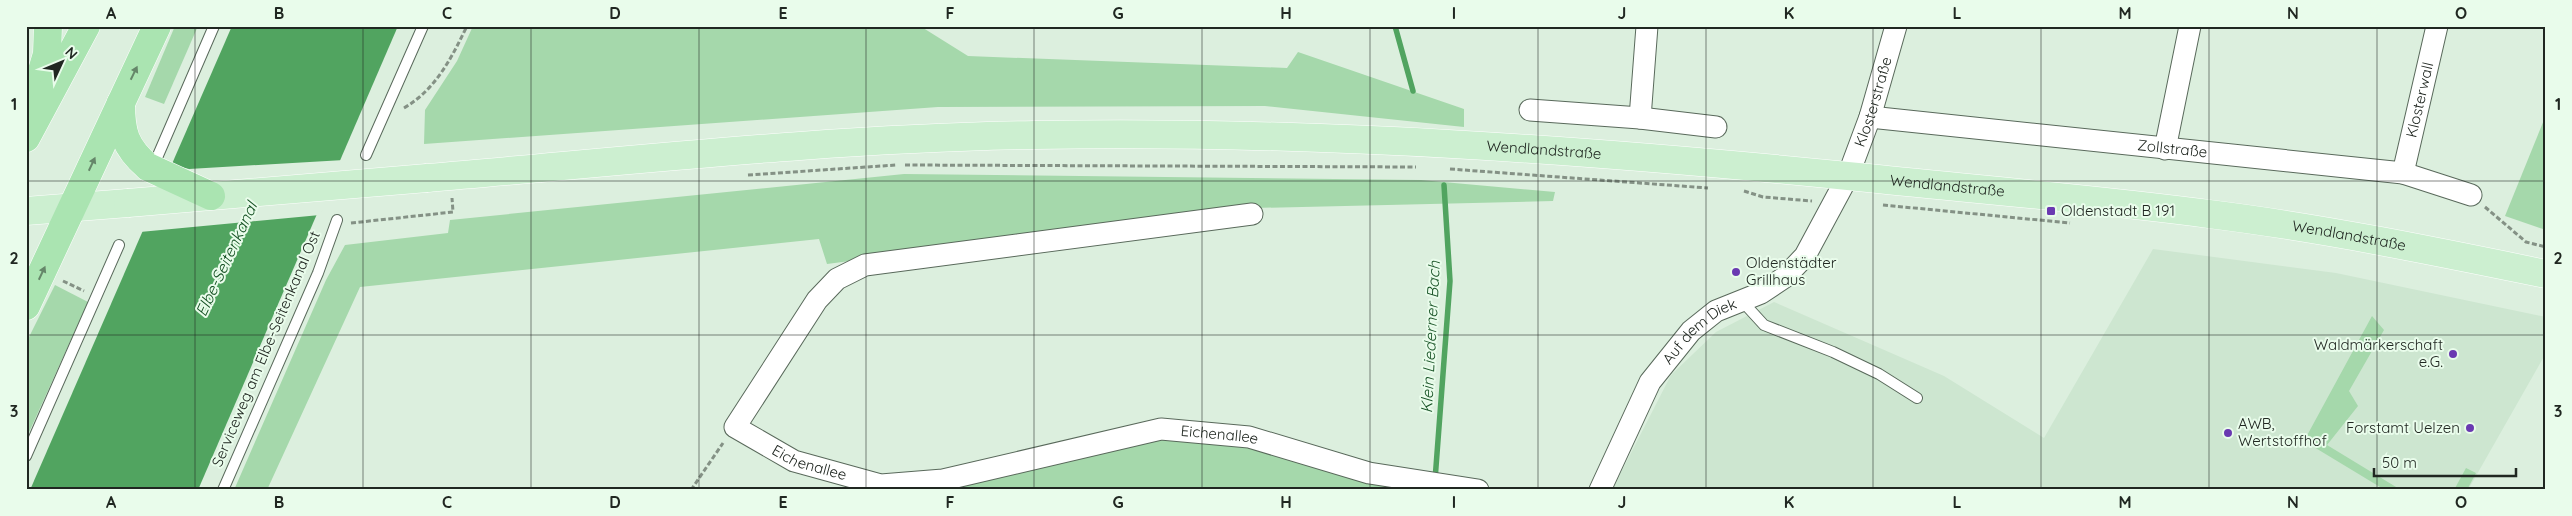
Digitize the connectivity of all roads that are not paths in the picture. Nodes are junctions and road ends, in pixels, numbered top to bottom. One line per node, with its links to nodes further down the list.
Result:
1 (48, 26): 14 (highway)
2 (86, 26): 16 (highway)
3 (157, 26): 10 (highway, one-way to 3)
4 (214, 26): 19 (lane)
5 (423, 26): 18 (lane)
6 (1647, 26): 13 (street)
7 (1896, 26): 12 (street, Klosterstraße)
8 (2190, 26): 17 (street)
9 (2437, 26): 20 (street, Klosterwall)
10 (122, 99): 19 (highway); 24 (highway, one-way to 10)
11 (1530, 110): 13 (street)
12 (1870, 116): 17 (street, Zollstraße); 21 (street, Klosterstraße)
13 (1640, 118): 15 (street)
14 (26, 122)
15 (1716, 127)
16 (26, 138)
17 (2165, 149): 20 (street, Zollstraße)
18 (366, 155)
19 (152, 163): 23 (highway, bridge)
20 (2403, 173): 22 (street, Zollstraße)
21 (1848, 176): 23 (main road, Wendlandstraße, bridge); 29 (main road, Wendlandstraße); 30 (street, Auf dem Diek)
22 (2471, 195)
23 (211, 196): 24 (main road, Wendlandstraße, bridge)
24 (71, 208): 25 (main road, Wendlandstraße); 31 (highway, one-way to 24)
25 (35, 211)
26 (1252, 214): 35 (street, Eichenallee)
27 (336, 222): 34 (lane, Serviceweg am Elbe-Seitenkanal Ost)
28 (119, 245): 33 (lane)
29 (2546, 274)
30 (1742, 300): 32 (lane); 36 (street, Auf dem Diek)
31 (26, 306)
32 (1917, 398)
33 (26, 456)
34 (223, 490)
35 (1478, 490)
36 (1600, 490)

